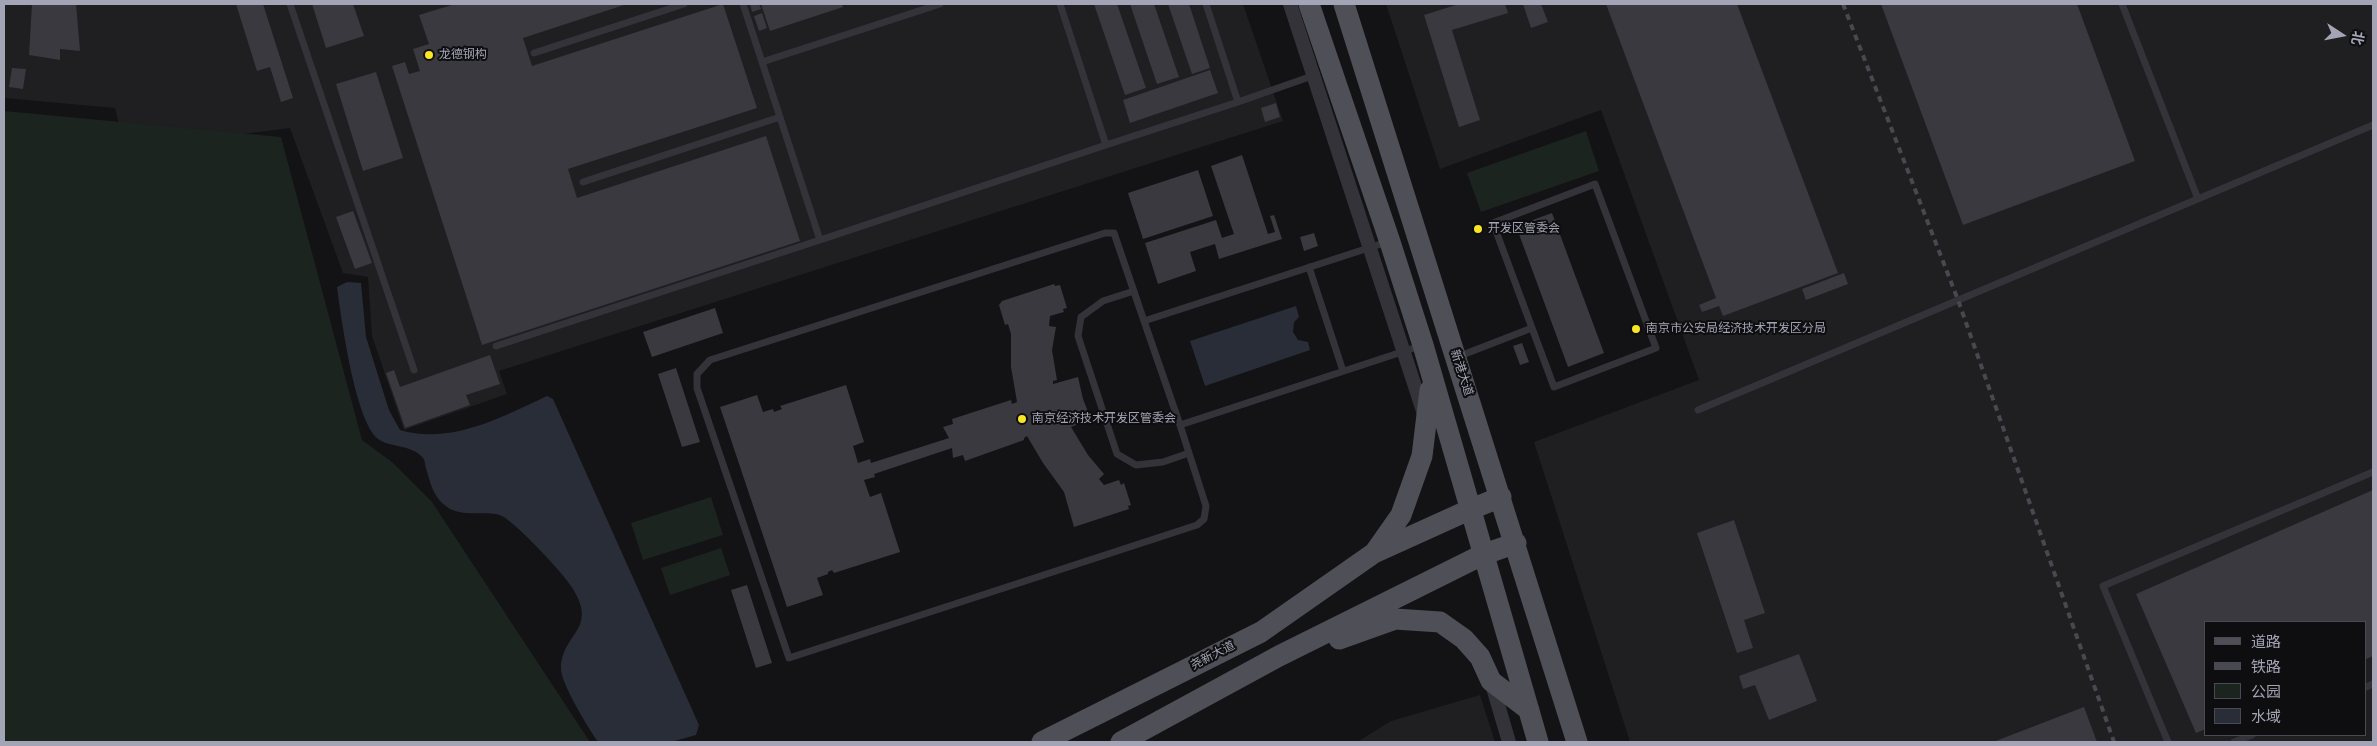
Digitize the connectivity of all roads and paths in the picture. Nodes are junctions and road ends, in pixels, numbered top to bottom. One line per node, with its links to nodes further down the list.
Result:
1 (290, 4): 30 (lane)
2 (684, 4): 11 (lane)
3 (743, 4): 12 (lane)
4 (940, 4): 12 (lane)
5 (1060, 4): 17 (lane)
6 (1206, 4): 14 (lane)
7 (1290, 4): 13 (street)
8 (1310, 4): 13 (main road)
9 (1344, 4): 29 (main road, 新港大道)
10 (2122, 4): 19 (lane)
11 (534, 53)
12 (762, 62): 15 (lane)
13 (1322, 72): 14 (lane); 21 (main road); 22 (street)
14 (1238, 102): 17 (lane)
15 (780, 117): 18 (lane); 20 (lane)
16 (2373, 125): 19 (lane)
17 (1106, 145): 20 (lane)
18 (583, 182)
19 (2198, 199): 33 (lane)
20 (820, 240): 27 (lane)
21 (1390, 242): 22 (lane); 28 (main road)
22 (1370, 248): 23 (lane); 28 (street)
23 (1309, 267): 25 (lane); 31 (lane)
24 (1134, 290): 25 (lane); 36 (lane); 36 (lane)
25 (1144, 321): 35 (lane)
26 (1532, 328): 26 (lane); 29 (lane)
27 (496, 346)
28 (1413, 348): 31 (lane); 32 (main road); 34 (street)
29 (1456, 357): 38 (main road, 新港大道)
30 (414, 370)
31 (1343, 371): 35 (lane)
32 (1432, 380): 34 (main road, 尧新大道); 39 (main road)
33 (1698, 410)
34 (1426, 421): 41 (main road, 尧新大道)
35 (1180, 425): 36 (lane)
36 (1189, 453)
37 (2373, 472): 52 (lane)
38 (1501, 498): 39 (main road, 尧新大道); 40 (main road, 新港大道)
39 (1469, 510): 41 (main road, 尧新大道); 42 (main road)
40 (1516, 543): 42 (main road); 51 (main road, 新港大道)
41 (1374, 553): 47 (main road, 尧新大道)
42 (1482, 555): 43 (main road); 45 (main road)
43 (1279, 656): 44 (main road); 48 (main road)
44 (1491, 681): 45 (main road); 49 (street)
45 (1529, 710): 50 (main road)
46 (2249, 736): 53 (lane)
47 (1042, 742)
48 (1121, 742)
49 (1509, 742)
50 (1538, 742)
51 (1577, 742)
52 (2168, 742)
53 (2234, 742)

